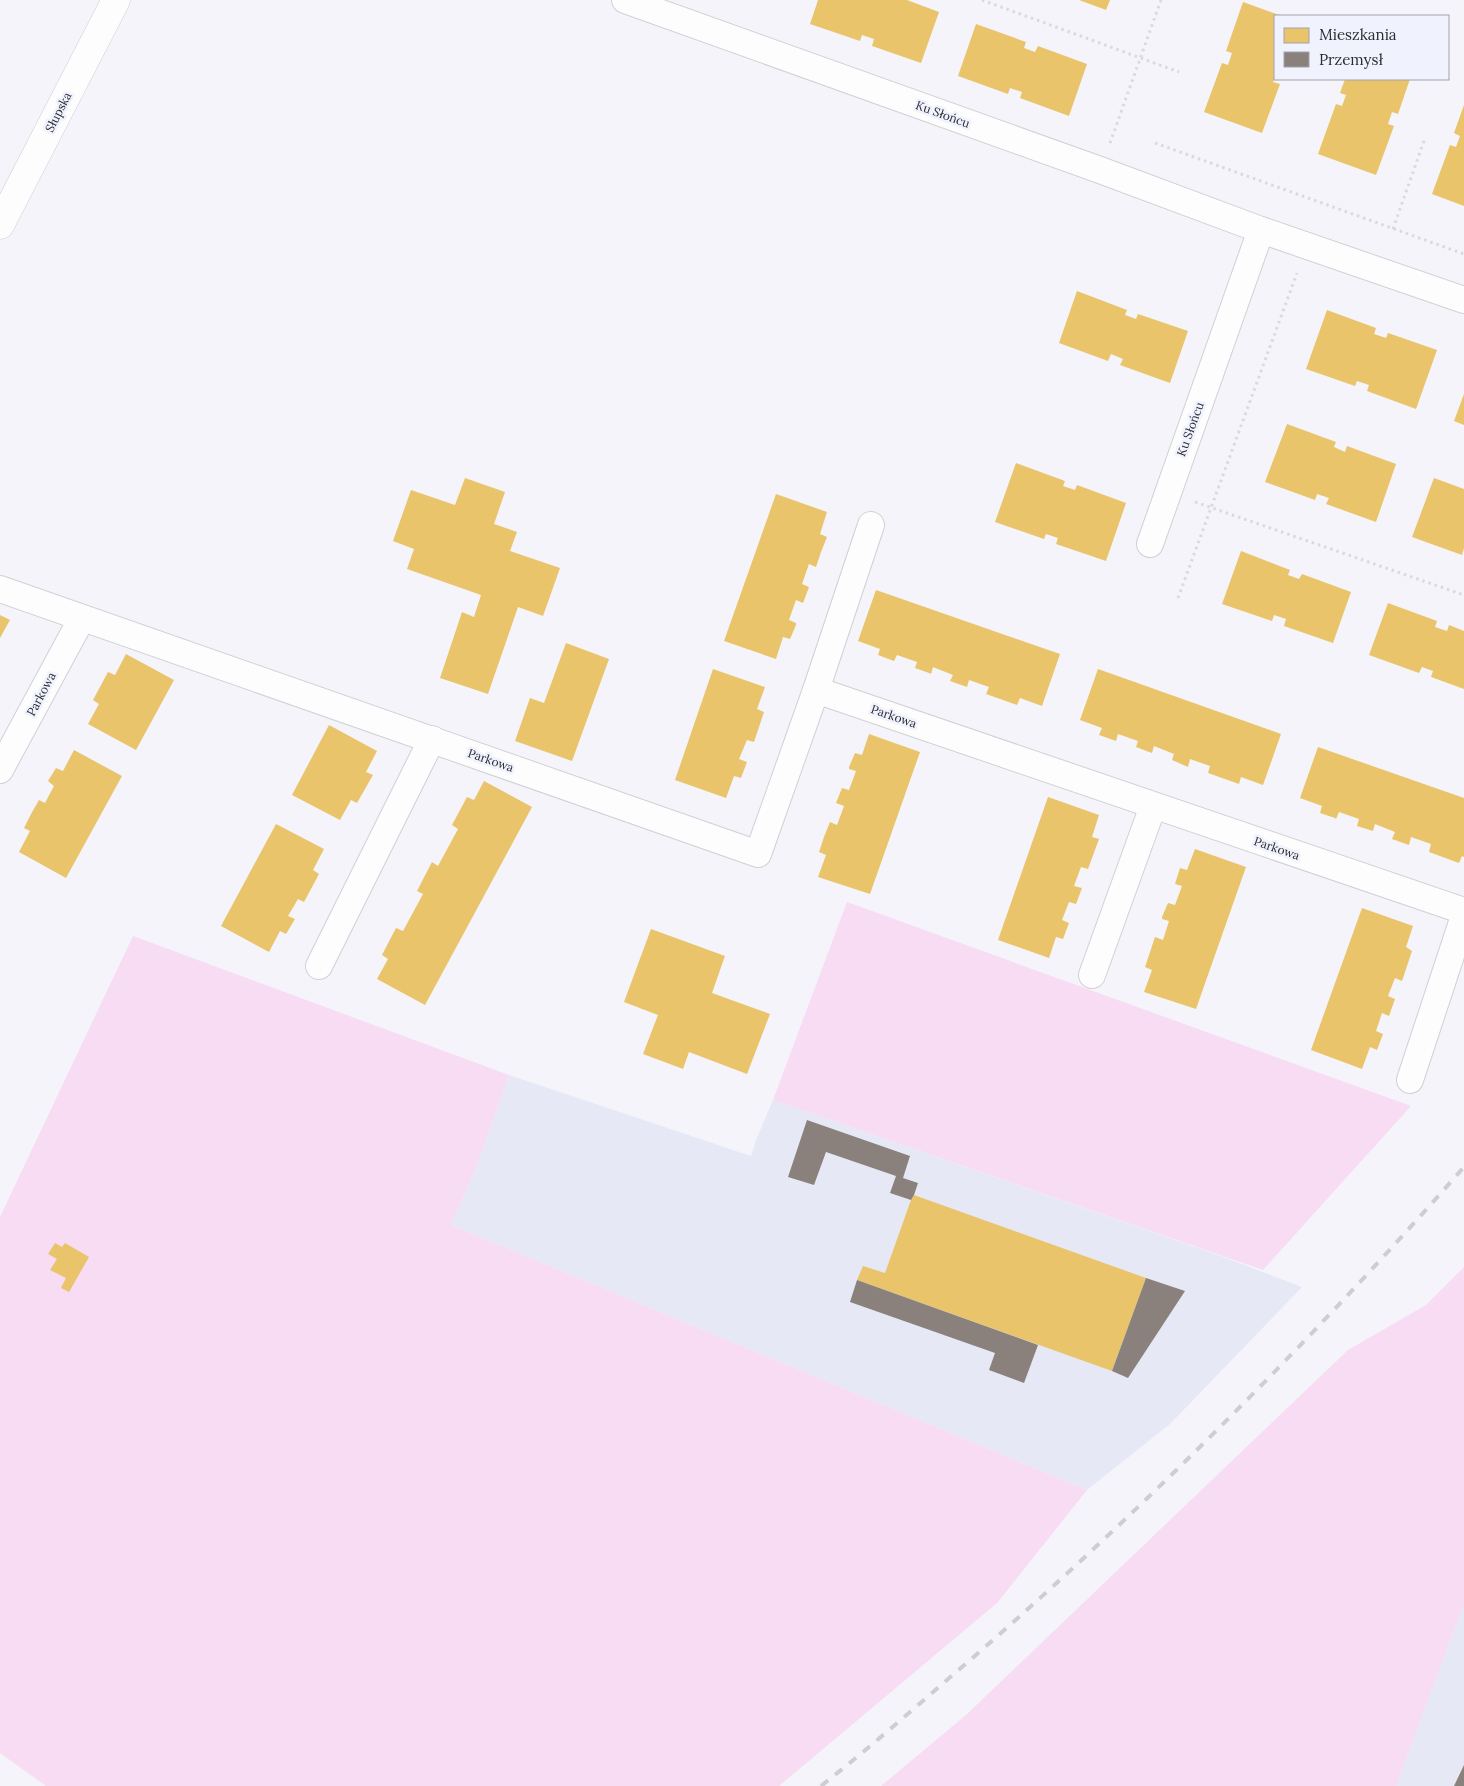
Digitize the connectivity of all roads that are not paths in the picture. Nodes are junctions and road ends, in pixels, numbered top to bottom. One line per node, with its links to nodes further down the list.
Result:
1 (116, 0): 3 (main road, Słupska)
2 (625, 0): 4 (street, Ku Słońcu)
3 (0, 225)
4 (1261, 230): 5 (street, Ku Słońcu); 7 (street, Ku Słońcu)
5 (1464, 300)
6 (871, 525): 10 (street)
7 (1150, 544)
8 (0, 589): 9 (street, Parkowa)
9 (82, 618): 11 (street, Parkowa); 12 (street, Parkowa)
10 (816, 690): 11 (street, Parkowa); 13 (street, Parkowa)
11 (432, 739): 16 (street)
12 (0, 770)
13 (1153, 806): 14 (street, Parkowa); 17 (street)
14 (1464, 912)
15 (1464, 916): 18 (street)
16 (319, 966)
17 (1092, 975)
18 (1410, 1080)

